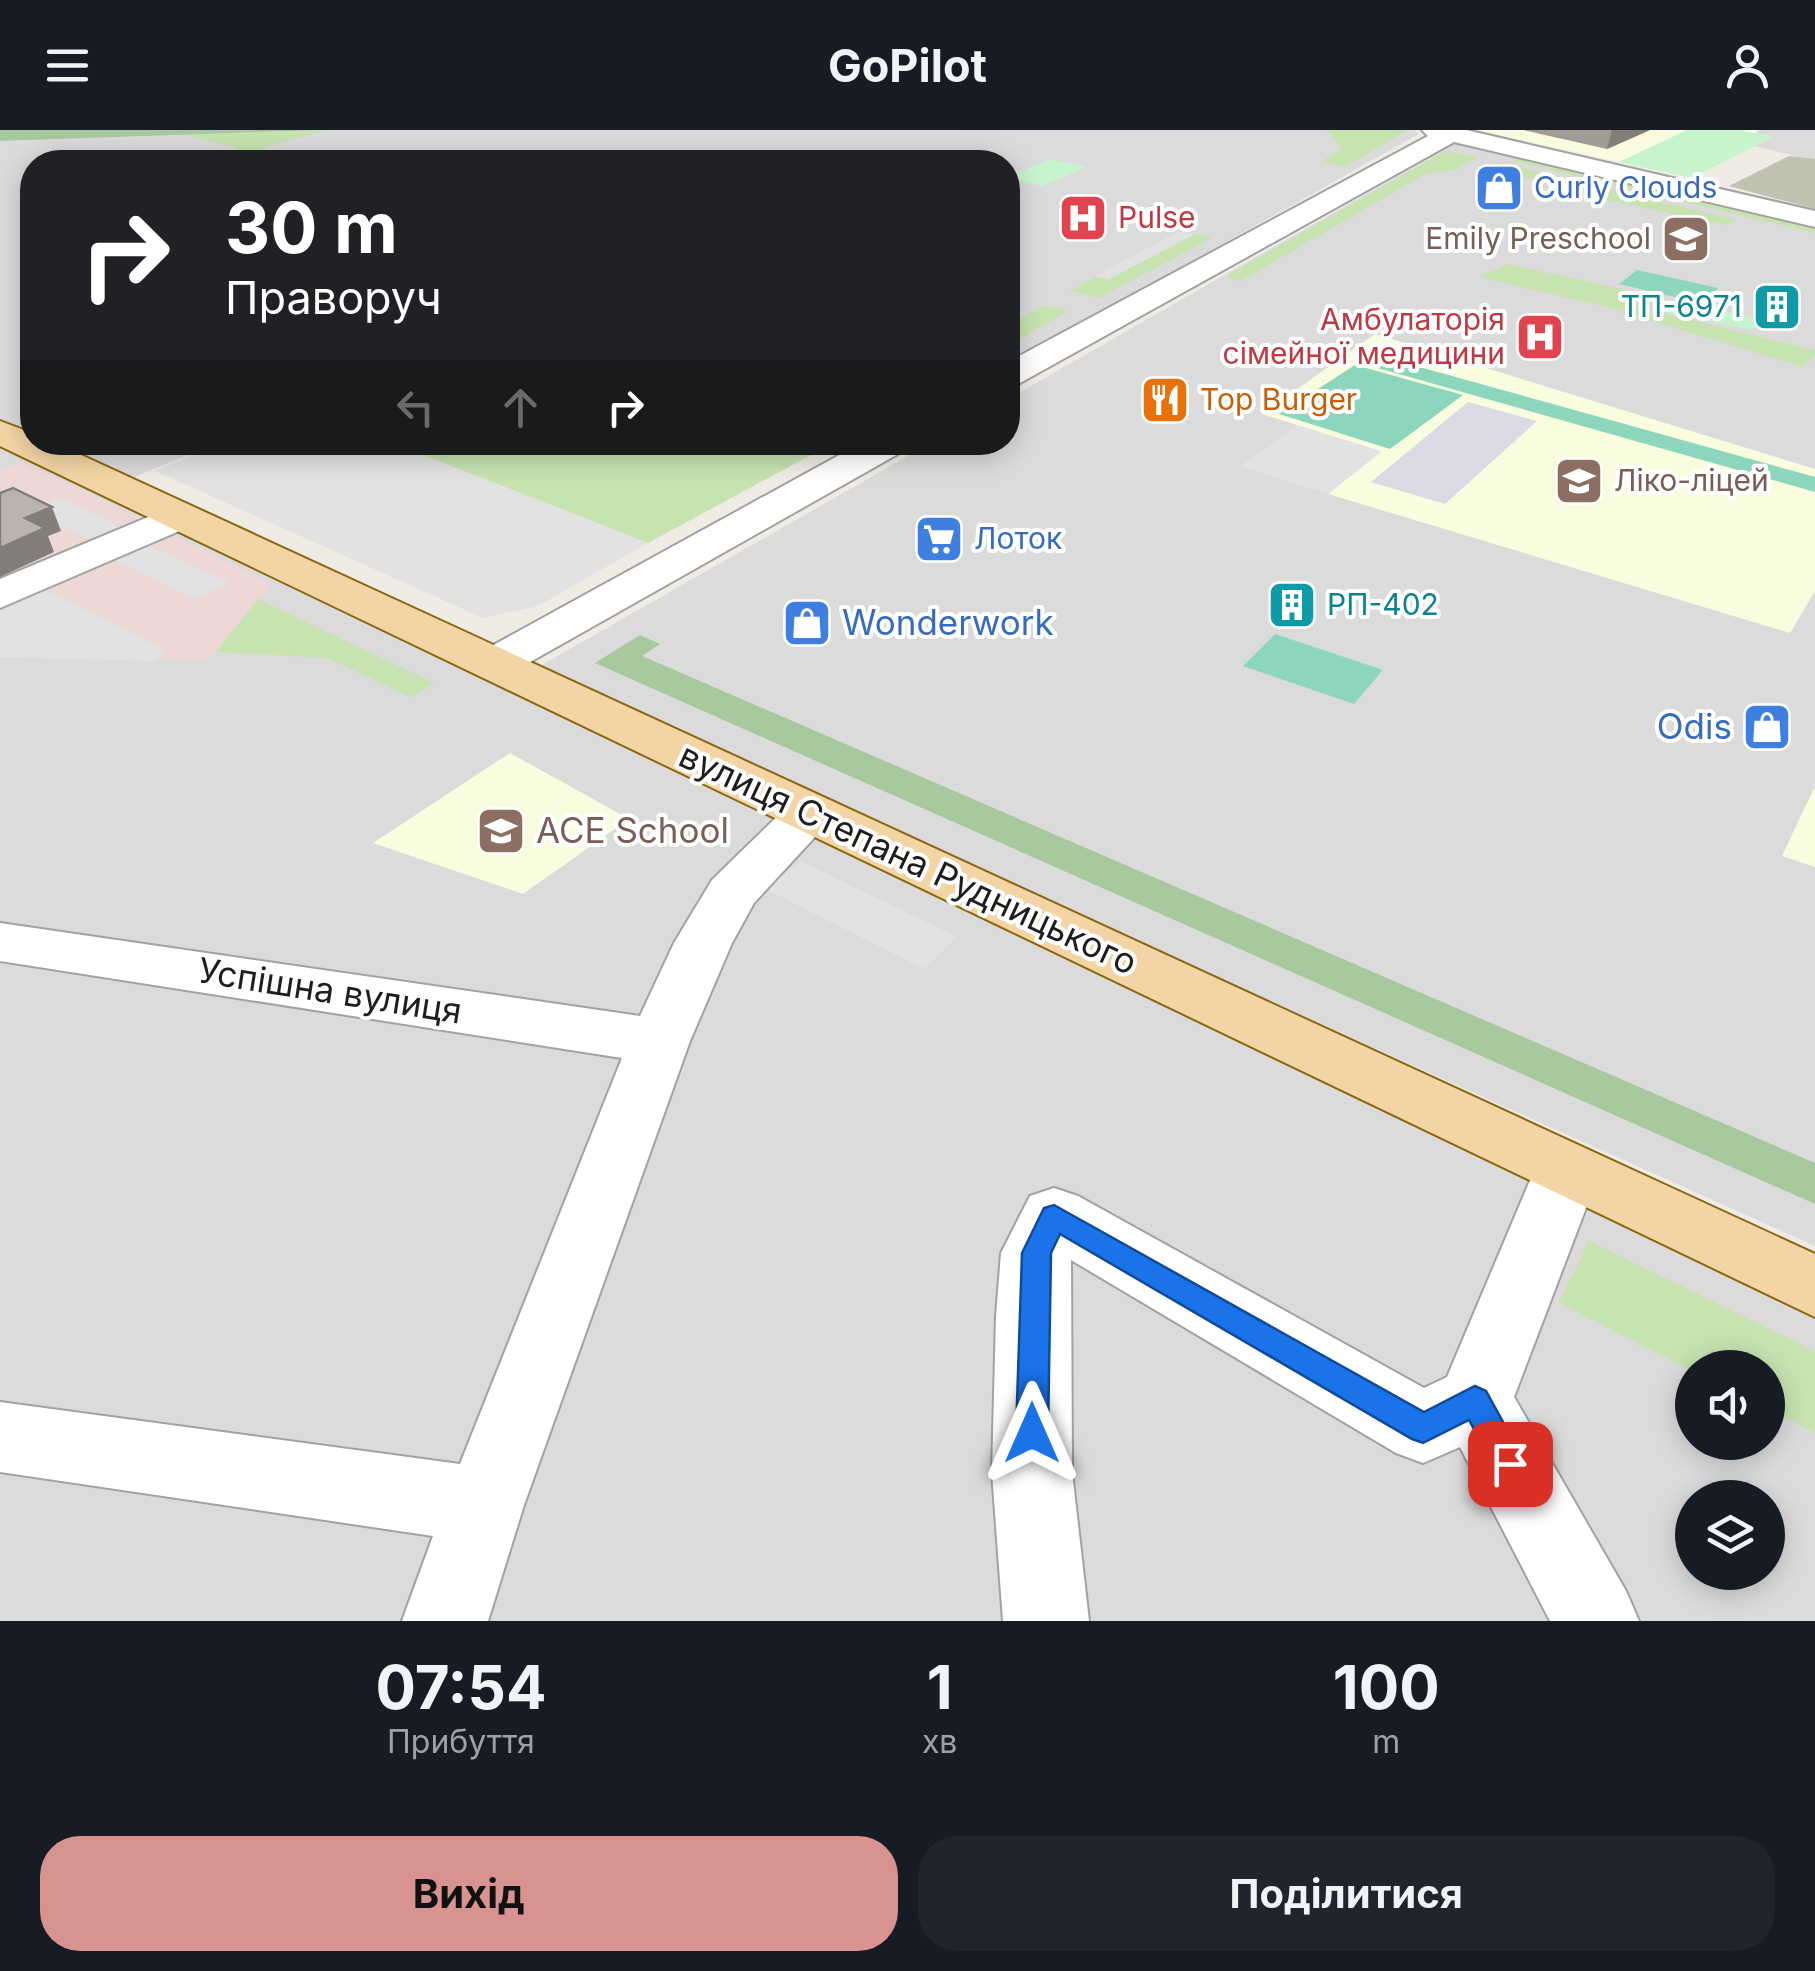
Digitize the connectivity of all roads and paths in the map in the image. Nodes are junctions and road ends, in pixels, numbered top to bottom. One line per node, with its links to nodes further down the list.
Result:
1 (1442, 132): 2 (street); 3 (street)
2 (1815, 219)
3 (1020, 369)
4 (40, 455): 6 (main road, вулиця Степана Рудницького)
5 (869, 455): 8 (street)
6 (160, 524): 7 (street); 8 (main road, вулиця Степана Рудницького)
7 (0, 595)
8 (494, 664): 9 (main road, вулиця Степана Рудницького)
9 (812, 812): 11 (street); 12 (main road, вулиця Степана Рудницького)
10 (0, 942): 11 (street, Успішна вулиця)
11 (659, 1041): 16 (street)
12 (1566, 1171): 13 (main road, вулиця Степана Рудницького); 14 (street)
13 (1815, 1287)
14 (1475, 1400): 18 (street); 19 (street)
15 (0, 1437): 16 (street)
16 (484, 1505): 17 (street)
17 (445, 1621)
18 (1046, 1621)
19 (1596, 1621)

